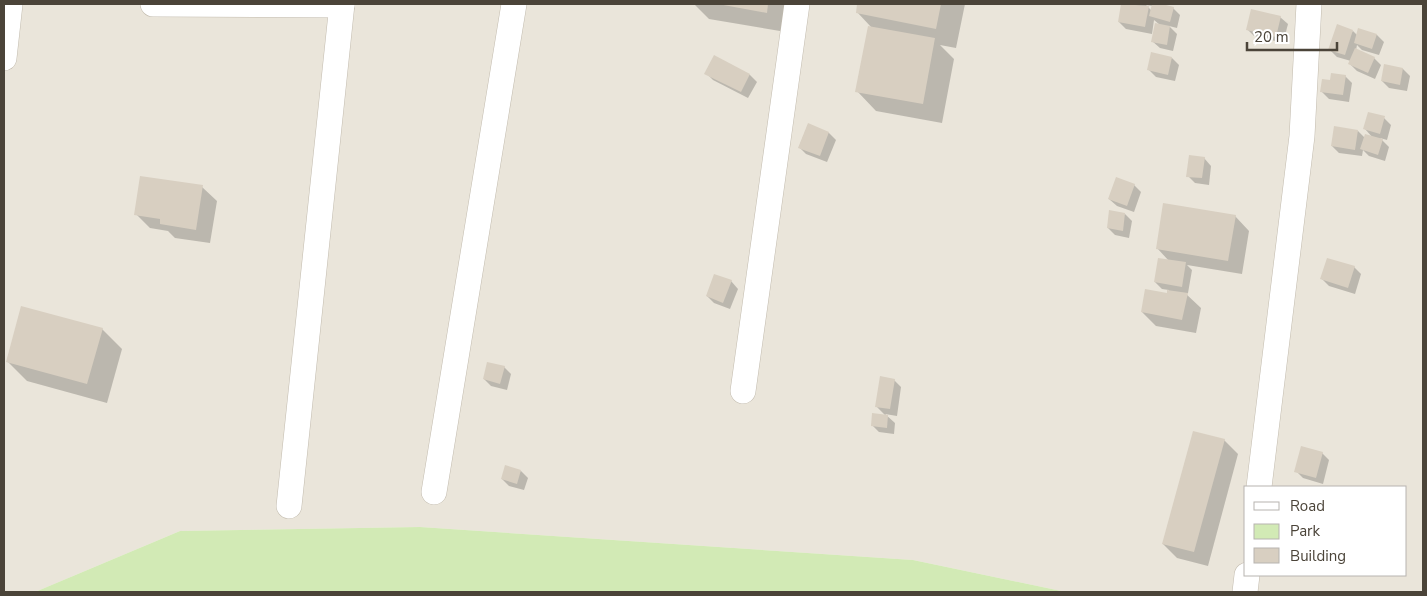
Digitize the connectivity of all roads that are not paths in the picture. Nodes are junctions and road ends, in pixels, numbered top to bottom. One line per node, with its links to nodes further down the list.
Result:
1 (10, 4): 7 (street)
2 (153, 4): 3 (street)
3 (342, 4): 11 (street)
4 (514, 4): 10 (street)
5 (797, 4): 8 (street)
6 (1310, 4): 9 (street)
7 (4, 58)
8 (743, 391)
9 (1259, 486)
10 (434, 492)
11 (289, 506)
12 (1247, 576): 13 (street)
13 (1245, 592)

